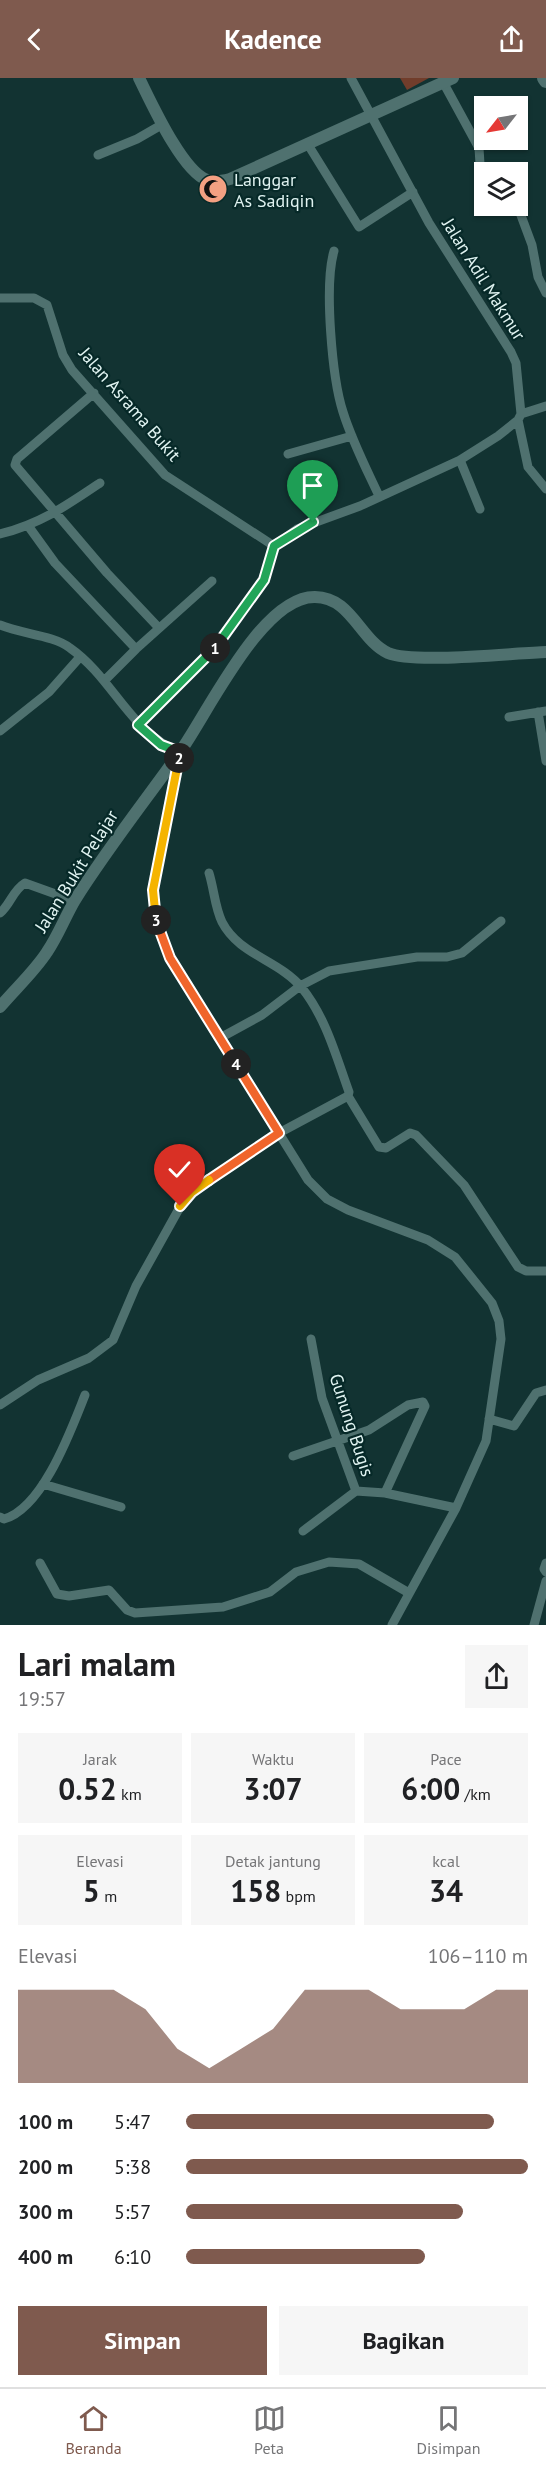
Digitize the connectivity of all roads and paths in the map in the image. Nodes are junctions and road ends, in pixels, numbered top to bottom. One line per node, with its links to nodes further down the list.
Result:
1 (139, 78): 5 (street)
2 (351, 78): 4 (street, Jalan Adil Makmur)
3 (448, 80): 4 (street); 8 (street)
4 (370, 114): 6 (street); 9 (street, Jalan Adil Makmur)
5 (163, 124): 6 (street); 7 (street)
6 (307, 143): 9 (street)
7 (98, 155)
8 (480, 162)
9 (413, 192): 16 (street, Jalan Adil Makmur)
10 (521, 216): 12 (street)
11 (333, 251): 17 (street)
12 (546, 293)
13 (0, 298): 14 (street, Jalan Asrama Bukit)
14 (94, 393): 24 (street); 27 (street, Jalan Asrama Bukit)
15 (546, 406): 16 (street)
16 (519, 417): 19 (street); 21 (street, Jalan Adil Makmur)
17 (352, 436): 18 (street); 22 (street)
18 (288, 454)
19 (460, 460): 22 (street); 23 (street)
20 (100, 483): 24 (street)
21 (546, 489)
22 (380, 496): 27 (street)
23 (480, 509)
24 (55, 513): 25 (street); 30 (street)
25 (29, 527): 26 (street); 31 (street)
26 (0, 534)
27 (274, 546): 37 (street)
28 (212, 581): 30 (street)
29 (0, 625): 33 (street)
30 (159, 628): 31 (street)
31 (136, 649): 34 (street)
32 (546, 652): 39 (street, Jalan Bukit Pelajar)
33 (80, 657): 34 (street); 38 (street)
34 (105, 680): 37 (street)
35 (542, 711): 36 (street); 40 (street)
36 (509, 717)
37 (138, 725): 39 (street)
38 (0, 731)
39 (180, 752): 42 (street, Jalan Bukit Pelajar); 47 (street)
40 (546, 761)
41 (209, 873): 45 (street)
42 (75, 901): 43 (street); 46 (street, Jalan Bukit Pelajar)
43 (0, 913)
44 (501, 921): 45 (street)
45 (300, 986): 47 (street); 48 (street)
46 (0, 1007)
47 (220, 1038): 49 (street)
48 (348, 1096): 49 (street); 50 (street)
49 (279, 1133): 54 (street); 55 (street)
50 (546, 1271)
51 (311, 1339): 56 (street, Gunung Bugis)
52 (546, 1390): 55 (street)
53 (85, 1395): 58 (street)
54 (0, 1405)
55 (489, 1419): 62 (street)
56 (336, 1443): 57 (street); 59 (street, Gunung Bugis); 60 (street)
57 (293, 1456)
58 (43, 1484): 61 (street); 63 (street)
59 (356, 1491): 60 (street, Gunung Bugis); 64 (street)
60 (385, 1493): 62 (street, Gunung Bugis)
61 (121, 1508)
62 (456, 1508): 69 (street)
63 (0, 1516)
64 (303, 1531)
65 (40, 1563): 69 (street)
66 (546, 1563): 67 (street)
67 (546, 1572)
68 (546, 1581): 71 (street)
69 (409, 1593): 70 (street)
70 (392, 1625)
71 (534, 1625)

